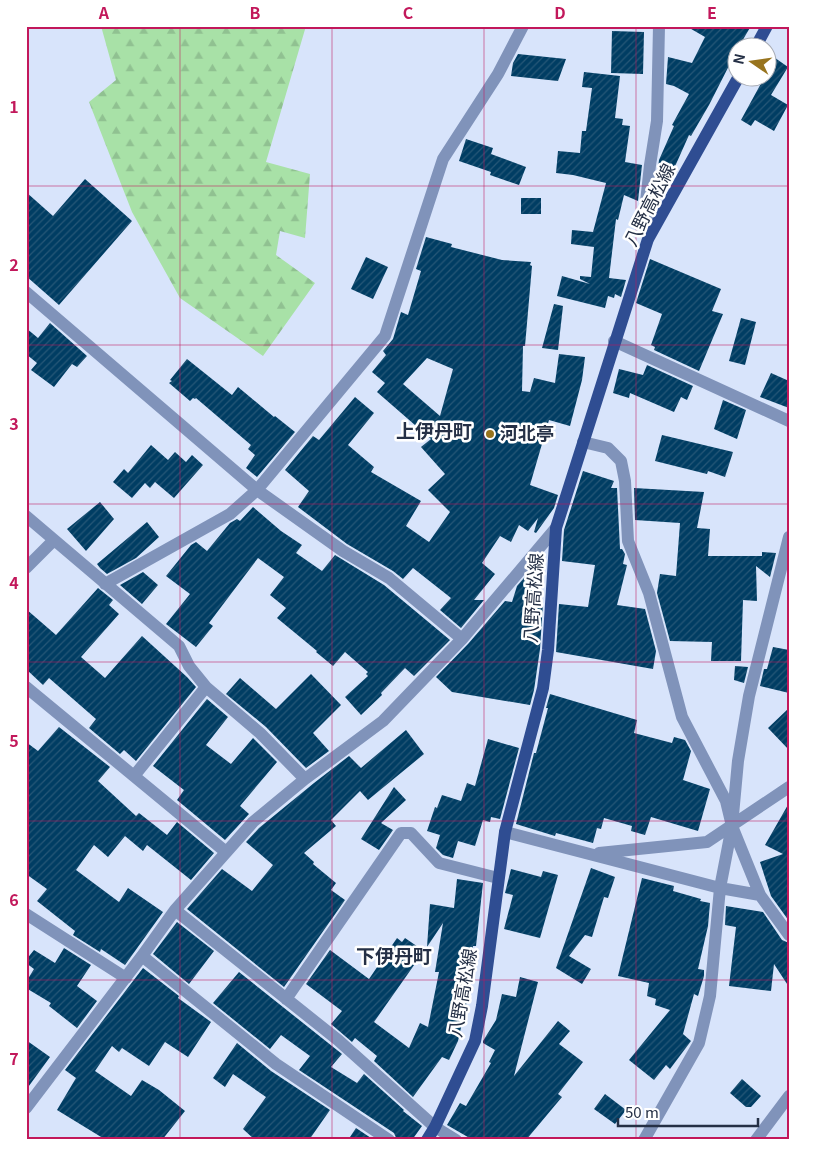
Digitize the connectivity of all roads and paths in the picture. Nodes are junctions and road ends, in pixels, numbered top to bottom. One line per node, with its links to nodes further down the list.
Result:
1 (523, 26): 11 (street)
2 (660, 26): 6 (street)
3 (767, 26): 4 (main road)
4 (760, 38)
5 (732, 88): 6 (main road, 八野高松線)
6 (648, 239): 8 (main road, 八野高松線)
7 (26, 292): 11 (street)
8 (614, 341): 9 (street); 10 (main road, 八野高松線)
9 (789, 421)
10 (582, 442): 13 (main road, 八野高松線); 24 (street)
11 (257, 490): 17 (street); 18 (street)
12 (26, 516): 15 (street)
13 (556, 528): 18 (street); 25 (main road, 八野高松線)
14 (789, 537): 24 (street)
15 (54, 540): 16 (street); 17 (street)
16 (26, 568)
17 (105, 584): 20 (street)
18 (462, 638): 22 (street)
19 (26, 686): 21 (street)
20 (206, 687): 21 (street); 22 (street)
21 (134, 776): 26 (street)
22 (305, 779): 26 (street)
23 (789, 787): 24 (street)
24 (732, 826): 27 (street); 29 (street); 30 (street)
25 (505, 832): 27 (street); 28 (main road, 八野高松線)
26 (226, 852): 31 (street)
27 (589, 854): 29 (street)
28 (498, 878): 36 (street); 39 (main road, 八野高松線)
29 (720, 888): 30 (street); 43 (street)
30 (760, 896): 33 (street)
31 (175, 910): 34 (street); 36 (street)
32 (26, 914): 35 (street)
33 (789, 936)
34 (142, 956): 35 (street); 40 (street)
35 (126, 978): 38 (street)
36 (286, 999): 39 (street)
37 (789, 1096): 44 (street)
38 (28, 1102)
39 (435, 1127): 41 (main road, 八野高松線); 42 (street)
40 (389, 1140)
41 (427, 1140)
42 (456, 1140)
43 (644, 1140)
44 (756, 1140)

